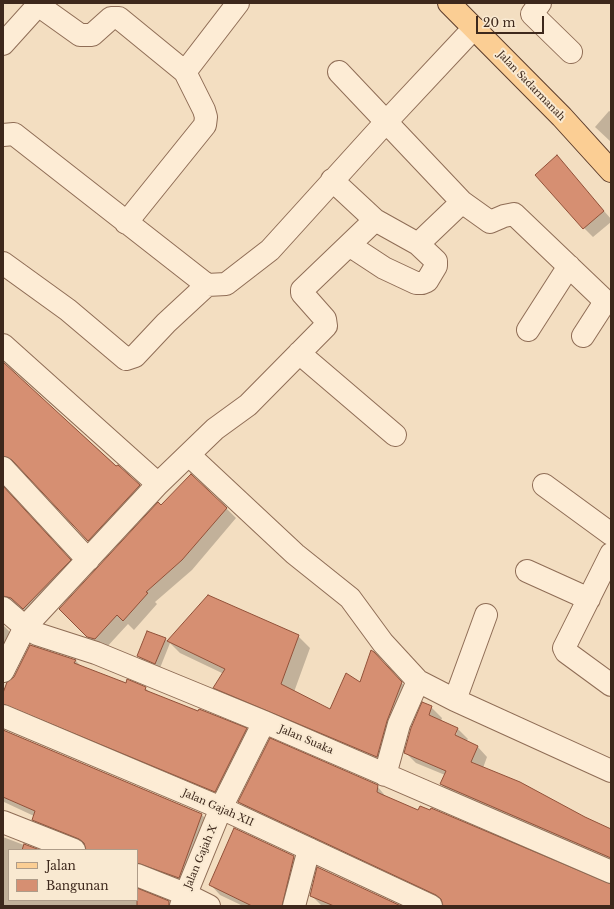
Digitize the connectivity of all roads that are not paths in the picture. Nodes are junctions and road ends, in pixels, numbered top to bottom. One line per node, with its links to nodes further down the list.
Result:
1 (238, 3): 8 (street)
2 (448, 3): 5 (main road, Jalan Sadarmanah)
3 (540, 3): 7 (street)
4 (39, 4): 6 (street); 8 (street)
5 (474, 28): 10 (street); 12 (main road, Jalan Sadarmanah)
6 (3, 44)
7 (571, 52)
8 (185, 72): 16 (street)
9 (339, 72): 10 (street)
10 (386, 122): 13 (street); 14 (street)
11 (3, 135): 16 (street)
12 (611, 171)
13 (332, 180): 15 (street); 21 (street)
14 (462, 202): 17 (street); 20 (street)
15 (375, 220): 17 (street); 18 (street)
16 (126, 223): 21 (street)
17 (418, 244): 18 (street)
18 (349, 245): 25 (street)
19 (3, 263): 21 (street)
20 (569, 266): 22 (street); 23 (street)
21 (207, 285)
22 (528, 330)
23 (583, 336)
24 (3, 345): 29 (street)
25 (299, 353): 26 (street); 27 (street)
26 (395, 435)
27 (189, 455): 29 (street); 40 (street)
28 (3, 468): 33 (street)
29 (158, 484): 33 (street)
30 (544, 485): 31 (street)
31 (611, 534)
32 (611, 554): 35 (street)
33 (88, 560): 38 (street)
34 (527, 571): 35 (street)
35 (589, 599): 41 (street)
36 (3, 608): 38 (street, Jalan Suaka)
37 (486, 615): 42 (street)
38 (25, 627): 39 (street); 44 (street, Jalan Suaka)
39 (3, 671)
40 (418, 681): 42 (street); 46 (street)
41 (611, 685)
42 (455, 700): 45 (street)
43 (3, 716): 47 (street, Jalan Gajah XII)
44 (264, 722): 46 (street, Jalan Suaka); 47 (street, Jalan Gajah X)
45 (611, 771)
46 (385, 775): 51 (street, Jalan Suaka)
47 (221, 808): 50 (street, Jalan Gajah XII); 53 (street, Jalan Gajah X)
48 (3, 822): 49 (street)
49 (71, 849)
50 (309, 849): 55 (street); 56 (street, Jalan Gajah XII)
51 (611, 872)
52 (138, 876): 53 (street)
53 (184, 900): 54 (street)
54 (209, 906)
55 (294, 906)
56 (431, 906)

